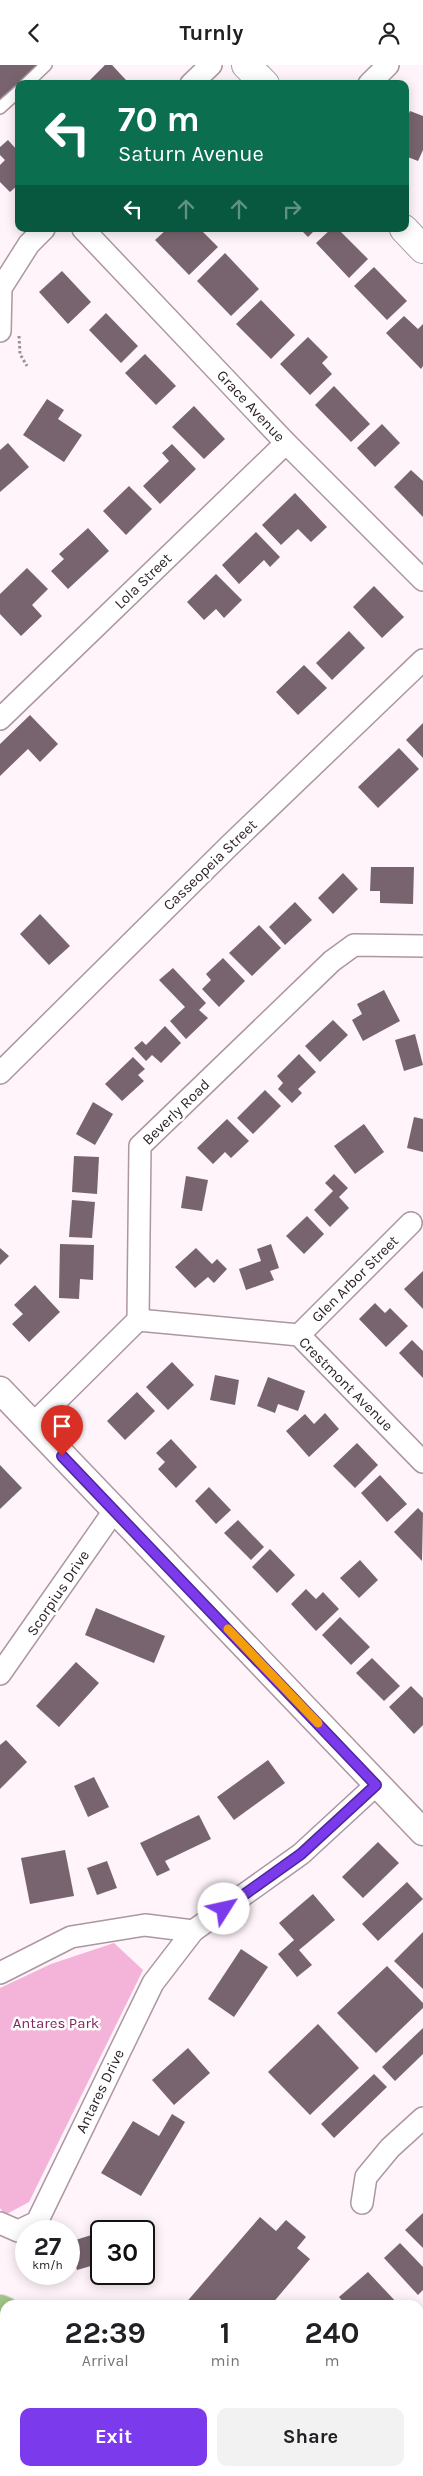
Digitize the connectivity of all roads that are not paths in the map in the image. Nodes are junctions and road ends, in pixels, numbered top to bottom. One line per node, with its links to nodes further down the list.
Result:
1 (46, 65): 5 (lane)
2 (210, 65): 6 (street)
3 (246, 65): 7 (main road)
4 (388, 65): 8 (street)
5 (30, 80)
6 (195, 80)
7 (261, 80)
8 (373, 80)
9 (15, 95): 10 (lane)
10 (0, 109)
11 (41, 232): 15 (street)
12 (86, 232): 17 (street, Grace Avenue)
13 (407, 232): 14 (main road)
14 (423, 249)
15 (1, 288): 16 (street)
16 (0, 331)
17 (286, 443): 18 (street, Grace Avenue); 20 (street, Lola Street)
18 (423, 580)
19 (423, 660): 22 (street, Casseopeia Street)
20 (0, 719)
21 (423, 946): 24 (street, Beverly Road)
22 (0, 1073)
23 (411, 1223): 25 (street, Glen Arbor Street)
24 (138, 1320): 25 (street, Crestmont Avenue); 27 (street)
25 (299, 1335): 28 (street, Crestmont Avenue)
26 (0, 1390): 27 (street)
27 (32, 1425): 29 (street)
28 (423, 1463)
29 (114, 1511): 30 (street, Scorpius Drive); 31 (street)
30 (0, 1674)
31 (376, 1785): 32 (street); 33 (street, Antares Drive)
32 (423, 1832)
33 (192, 1931): 34 (street); 37 (street, Antares Drive)
34 (0, 1973)
35 (423, 2117): 36 (street)
36 (362, 2203)
37 (0, 2223)

